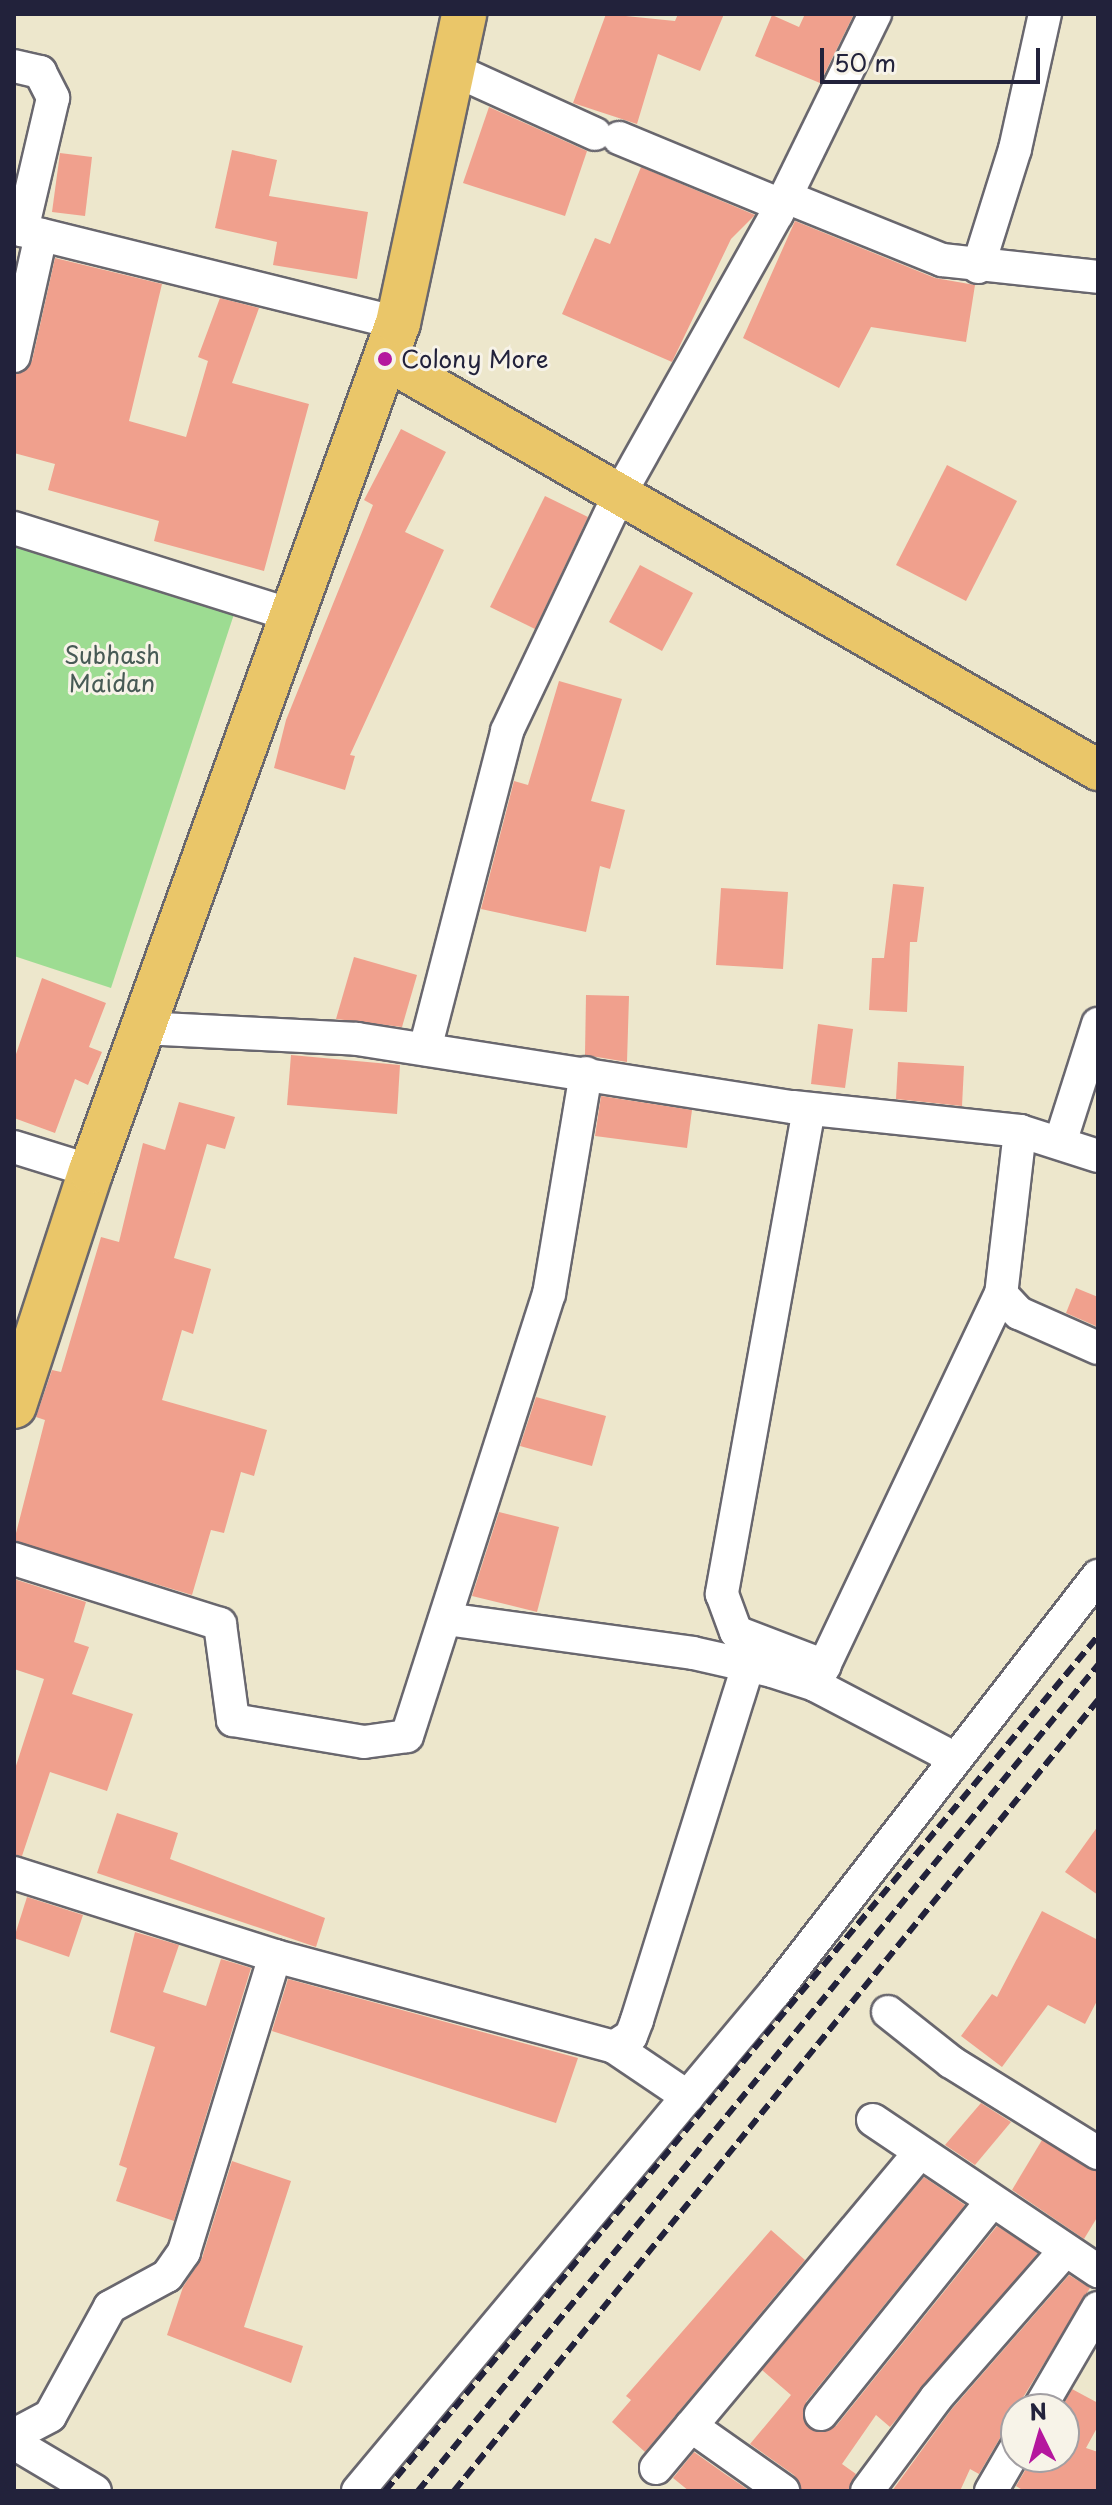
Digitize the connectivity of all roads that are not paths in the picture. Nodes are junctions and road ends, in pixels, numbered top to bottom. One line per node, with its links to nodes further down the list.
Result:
1 (464, 14): 5 (highway)
2 (875, 14): 6 (street)
3 (1045, 14): 8 (street)
4 (14, 66): 7 (street)
5 (452, 69): 6 (street); 10 (highway)
6 (783, 201): 8 (street); 12 (street)
7 (25, 231): 10 (street); 11 (street)
8 (978, 267): 9 (street)
9 (1098, 277)
10 (392, 341): 12 (main road); 14 (highway)
11 (14, 356)
12 (618, 497): 15 (main road); 18 (street)
13 (14, 528): 14 (street)
14 (295, 616): 17 (highway)
15 (1098, 770)
16 (1098, 1024): 22 (street)
17 (143, 1028): 18 (street); 25 (highway)
18 (425, 1049): 19 (street)
19 (586, 1073): 20 (street); 31 (street)
20 (809, 1109): 21 (street); 33 (street)
21 (1020, 1131): 22 (street); 26 (street)
22 (1061, 1140): 24 (street)
23 (14, 1147): 25 (street)
24 (1098, 1156)
25 (91, 1171): 28 (highway)
26 (1001, 1294): 27 (street); 33 (street)
27 (1098, 1348)
28 (14, 1406)
29 (14, 1559): 31 (street)
30 (1098, 1576): 34 (street)
31 (446, 1619): 32 (street)
32 (748, 1665): 33 (street); 38 (street)
33 (820, 1676): 34 (street)
34 (956, 1759): 39 (street)
35 (14, 1873): 36 (street)
36 (275, 1956): 38 (street); 50 (street)
37 (888, 2012): 42 (street)
38 (614, 2047): 39 (street)
39 (688, 2097): 54 (street)
40 (873, 2120): 41 (street)
41 (919, 2153): 43 (street); 49 (street)
42 (1098, 2153)
43 (990, 2204): 44 (street); 48 (street)
44 (1063, 2253): 45 (street); 56 (street)
45 (1098, 2271)
46 (1098, 2308): 47 (street)
47 (1048, 2393)
48 (821, 2414)
49 (691, 2426): 52 (street); 55 (street)
50 (14, 2435)
51 (14, 2443): 53 (street)
52 (656, 2468)
53 (95, 2491)
54 (358, 2491)
55 (783, 2491)
56 (867, 2491)

